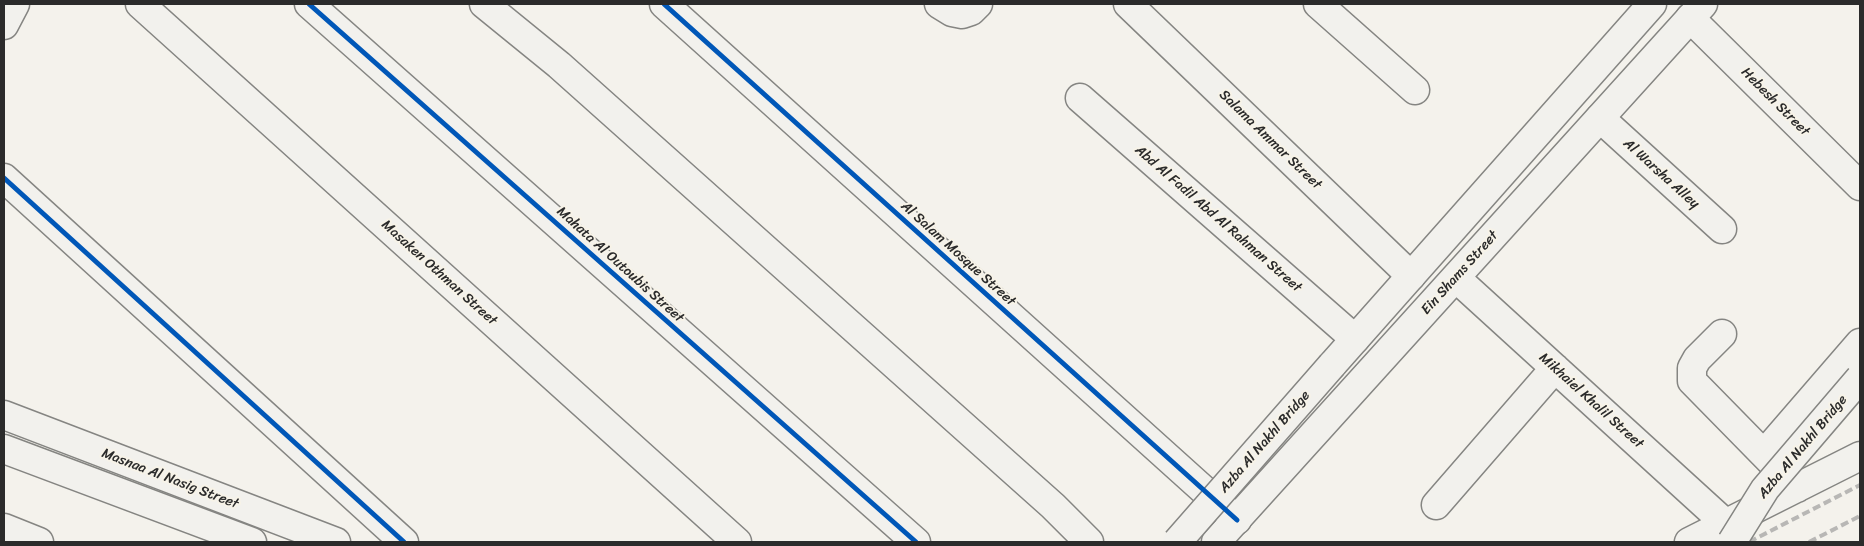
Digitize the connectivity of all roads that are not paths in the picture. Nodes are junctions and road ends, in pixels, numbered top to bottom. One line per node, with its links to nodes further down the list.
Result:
1 (15, 4): 12 (street)
2 (140, 4): 39 (street, Masaken Othman Street)
3 (309, 4): 40 (street, Mahata Al Outoubis Street)
4 (484, 4): 41 (street)
5 (664, 4): 32 (street, Al Salam Mosque Street)
6 (939, 4): 7 (street)
7 (978, 4)
8 (1128, 4): 19 (street, Salama Ammar Street)
9 (1318, 4): 13 (street)
10 (1652, 4): 19 (street)
11 (1697, 11): 15 (street, Ein Shams Street); 17 (street, Hebesh Street)
12 (4, 25)
13 (1415, 90)
14 (1080, 98): 22 (street, Abd Al Fadil Abd Al Rahman Street)
15 (1600, 118): 18 (street, Al Warsha Alley); 20 (street, Ein Shams Street)
16 (4, 178): 38 (street)
17 (1860, 186)
18 (1722, 230)
19 (1411, 276): 22 (street)
20 (1456, 278): 24 (street, Mikhaiel Khalil Street); 32 (street, Ein Shams Street)
21 (1722, 334): 28 (street)
22 (1355, 339): 42 (street, Azba Al Nakhl Bridge, bridge)
23 (1860, 343): 28 (street)
24 (1555, 368): 31 (street); 34 (street, Mikhaiel Khalil Street)
25 (1860, 378): 34 (street, Azba Al Nakhl Bridge, bridge)
26 (4, 416): 37 (street, Masnaa Al Nasig Street)
27 (4, 449): 36 (street)
28 (1764, 454): 30 (street)
29 (1860, 456): 30 (street)
30 (1797, 488): 34 (street)
31 (1436, 506)
32 (1236, 520): 43 (street, Ein Shams Street)
33 (4, 528): 35 (street)
34 (1729, 533): 44 (street)
35 (39, 542)
36 (252, 542)
37 (336, 542)
38 (404, 542)
39 (738, 542)
40 (916, 542)
41 (1089, 542)
42 (1177, 542)
43 (1216, 542)
44 (1689, 542)

